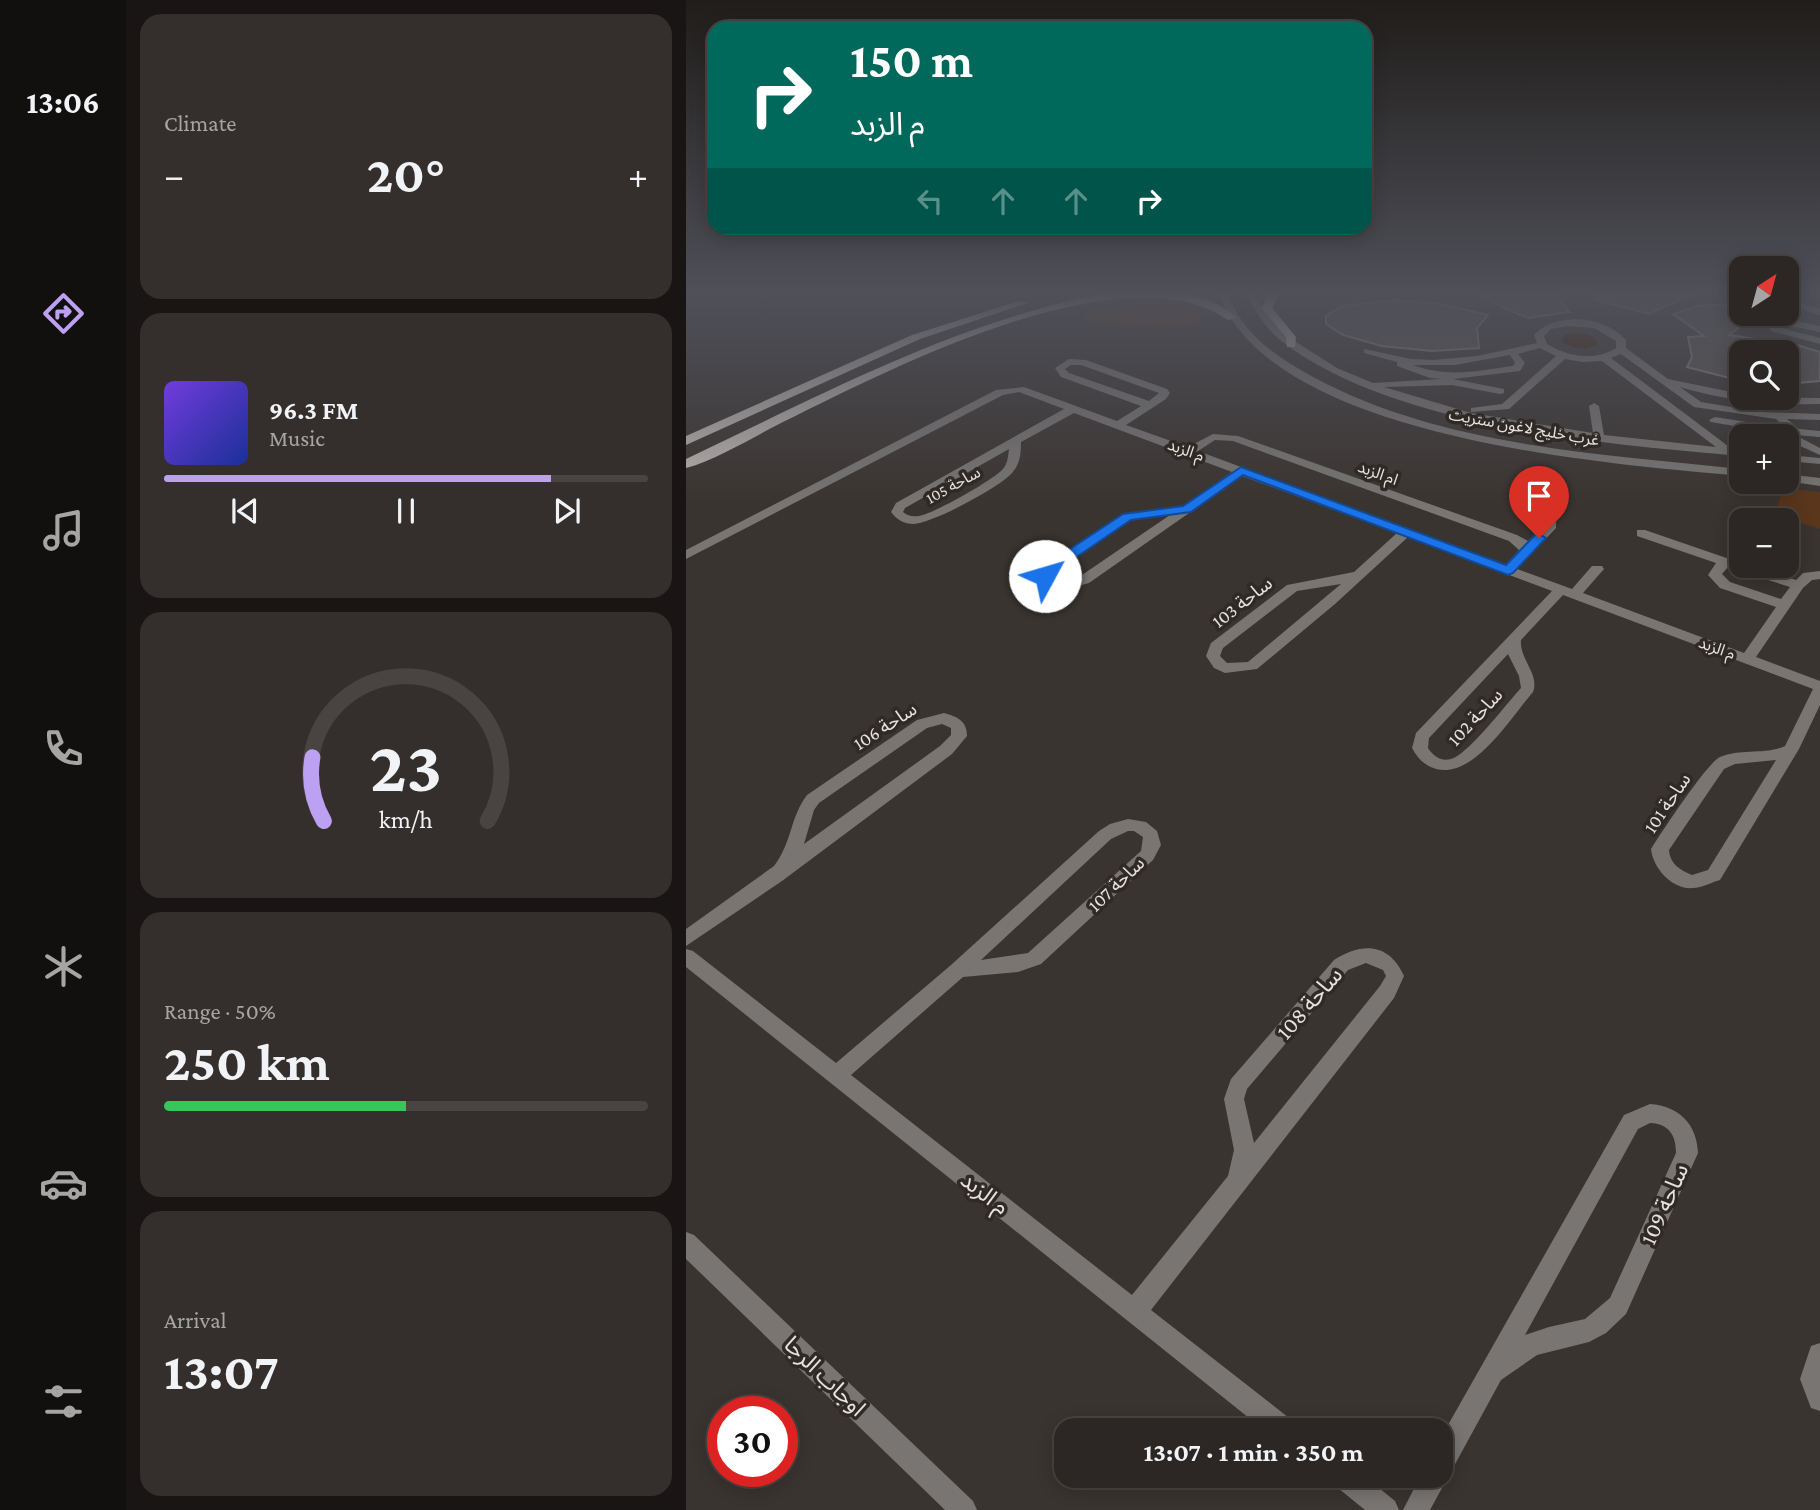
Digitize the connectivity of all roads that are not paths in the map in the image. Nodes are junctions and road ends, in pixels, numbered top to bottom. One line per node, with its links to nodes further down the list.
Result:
1 (855, 364): 31 (main road)
2 (904, 364): 39 (main road)
3 (1065, 364): 19 (street)
4 (1089, 364): 19 (street)
5 (1285, 364): 41 (street, غرب خليج لاغون ستريت)
6 (1329, 364): 14 (street, غرب خليج لاغون ستريت)
7 (1420, 364): 12 (street)
8 (1520, 364): 12 (street)
9 (1554, 364): 22 (street)
10 (1613, 364): 35 (street)
11 (1640, 364): 13 (street)
12 (1415, 365)
13 (1655, 376): 16 (street); 24 (street)
14 (1368, 385): 15 (street); 22 (street, غرب خليج لاغون ستريت)
15 (1500, 391)
16 (1729, 396)
17 (1799, 401): 18 (street)
18 (1820, 401)
19 (1150, 405): 28 (street)
20 (1594, 406): 30 (street)
21 (1074, 408): 28 (street, م الزبد); 33 (street, ساحة 105); 49 (street, م الزبد)
22 (1445, 410): 30 (street, غرب خليج لاغون ستريت)
23 (1777, 410): 24 (street)
24 (1779, 417): 25 (street); 29 (street)
25 (1820, 417)
26 (1715, 420): 27 (street)
27 (1740, 424)
28 (1118, 425): 34 (street, م الزبد)
29 (1820, 434)
30 (1599, 437): 35 (street, غرب خليج لاغون ستريت)
31 (686, 441)
32 (1799, 442): 36 (street)
33 (1016, 443): 33 (street, ساحة 105)
34 (1189, 451): 40 (street, م الزبد); 48 (street, ام الزبد)
35 (1728, 451)
36 (1820, 452)
37 (1799, 459): 38 (street)
38 (1820, 461)
39 (686, 464)
40 (1241, 471): 44 (street); 46 (street, م الزبد)
41 (1729, 471)
42 (1799, 479): 43 (street)
43 (1820, 482)
44 (1186, 509): 44 (street)
45 (1552, 525): 48 (street)
46 (1406, 532): 52 (street, م الزبد); 53 (street, ساحة 103)
47 (1641, 533): 50 (street)
48 (1526, 550): 52 (street)
49 (686, 555)
50 (1728, 563): 55 (street); 57 (street)
51 (1597, 569): 56 (street, ساحة 102)
52 (1508, 571): 56 (street, م الزبد)
53 (1359, 575): 53 (street, ساحة 103)
54 (1820, 575): 55 (street)
55 (1798, 585): 57 (street)
56 (1567, 593): 58 (street, ساحة 102); 59 (street, م الزبد)
57 (1785, 605): 59 (street)
58 (1514, 640): 58 (street, ساحة 102)
59 (1747, 659): 60 (street, م الزبد)
60 (1820, 688): 61 (street, ساحة 101)
61 (1791, 749): 61 (street, ساحة 101)
62 (776, 876): 62 (street, ساحة 106); 63 (street, ساحة 106)
63 (686, 939)
64 (686, 956): 66 (street, م الزبد)
65 (958, 970): 65 (street, ساحة 107); 66 (street, ساحة 107)
66 (836, 1075): 69 (street, م الزبد)
67 (1237, 1183): 67 (street, ساحة 108); 69 (street, ساحة 108)
68 (686, 1243): 77 (street, اوجاب الرجا)
69 (1134, 1312): 73 (street, م الزبد)
70 (1820, 1355): 72 (street)
71 (1490, 1373): 71 (street, ساحة 109); 74 (street, ساحة 109)
72 (1820, 1399)
73 (1269, 1418)
74 (1453, 1441)
75 (1358, 1488): 78 (street)
76 (1428, 1488): 79 (street)
77 (964, 1510)
78 (1386, 1510)
79 (1416, 1510)

